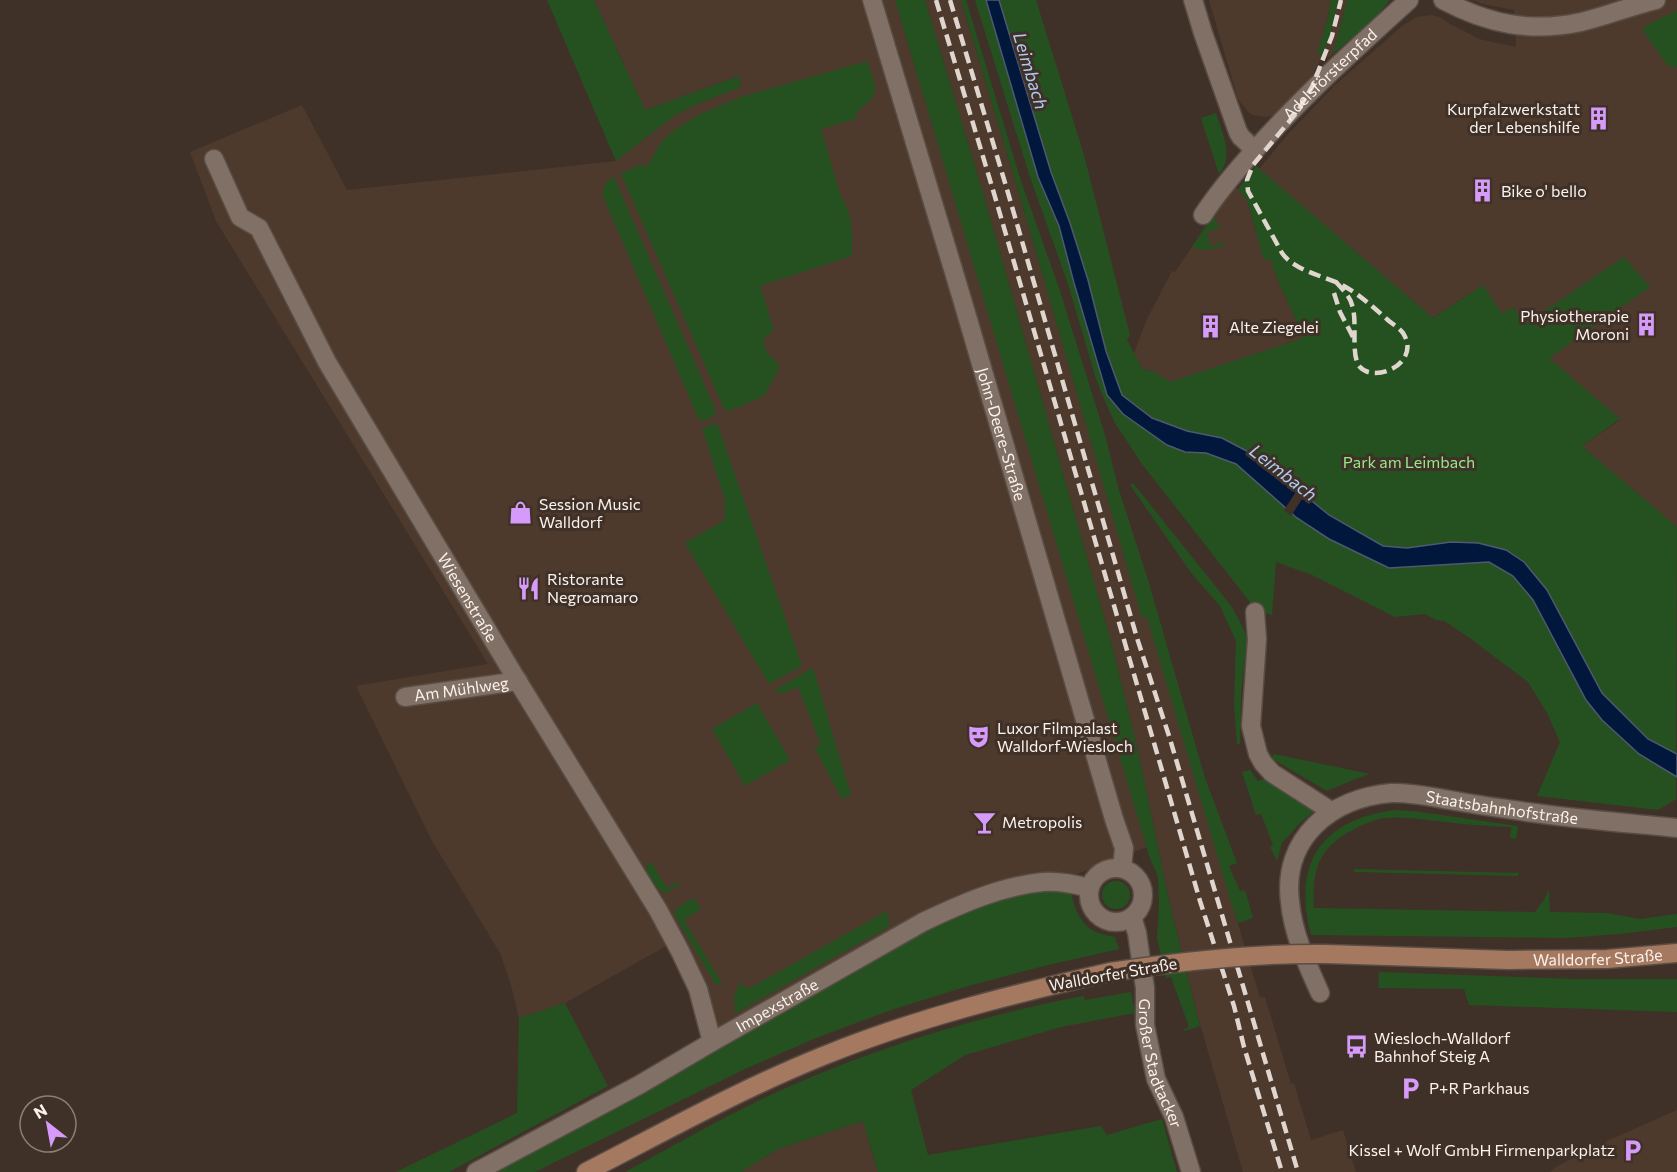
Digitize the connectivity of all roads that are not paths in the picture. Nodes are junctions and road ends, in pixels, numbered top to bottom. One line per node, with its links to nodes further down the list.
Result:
1 (872, 0): 14 (street, John-Deere-Straße)
2 (1193, 0): 6 (street)
3 (1409, 0): 6 (street, Adelsförsterpfad)
4 (1443, 0): 5 (street)
5 (1656, 0)
6 (1255, 150): 8 (street, Adelsförsterpfad)
7 (214, 159): 10 (street, Wiesenstraße)
8 (1203, 215)
9 (1254, 612): 12 (street)
10 (518, 681): 11 (street, Am Mühlweg); 19 (street, Wiesenstraße)
11 (405, 697)
12 (1331, 812): 13 (street, Staatsbahnhofstraße); 18 (street, Staatsbahnhofstraße)
13 (1677, 828)
14 (1122, 868): 15 (street); 16 (street)
15 (1089, 888): 16 (street); 19 (street, Impexstraße)
16 (1132, 917): 22 (street, Großer Stadtacker)
17 (1677, 953): 21 (street, Walldorfer Straße, bridge)
18 (1320, 993)
19 (712, 1042): 20 (street, Impexstraße)
20 (476, 1172)
21 (586, 1172)
22 (1191, 1172)

